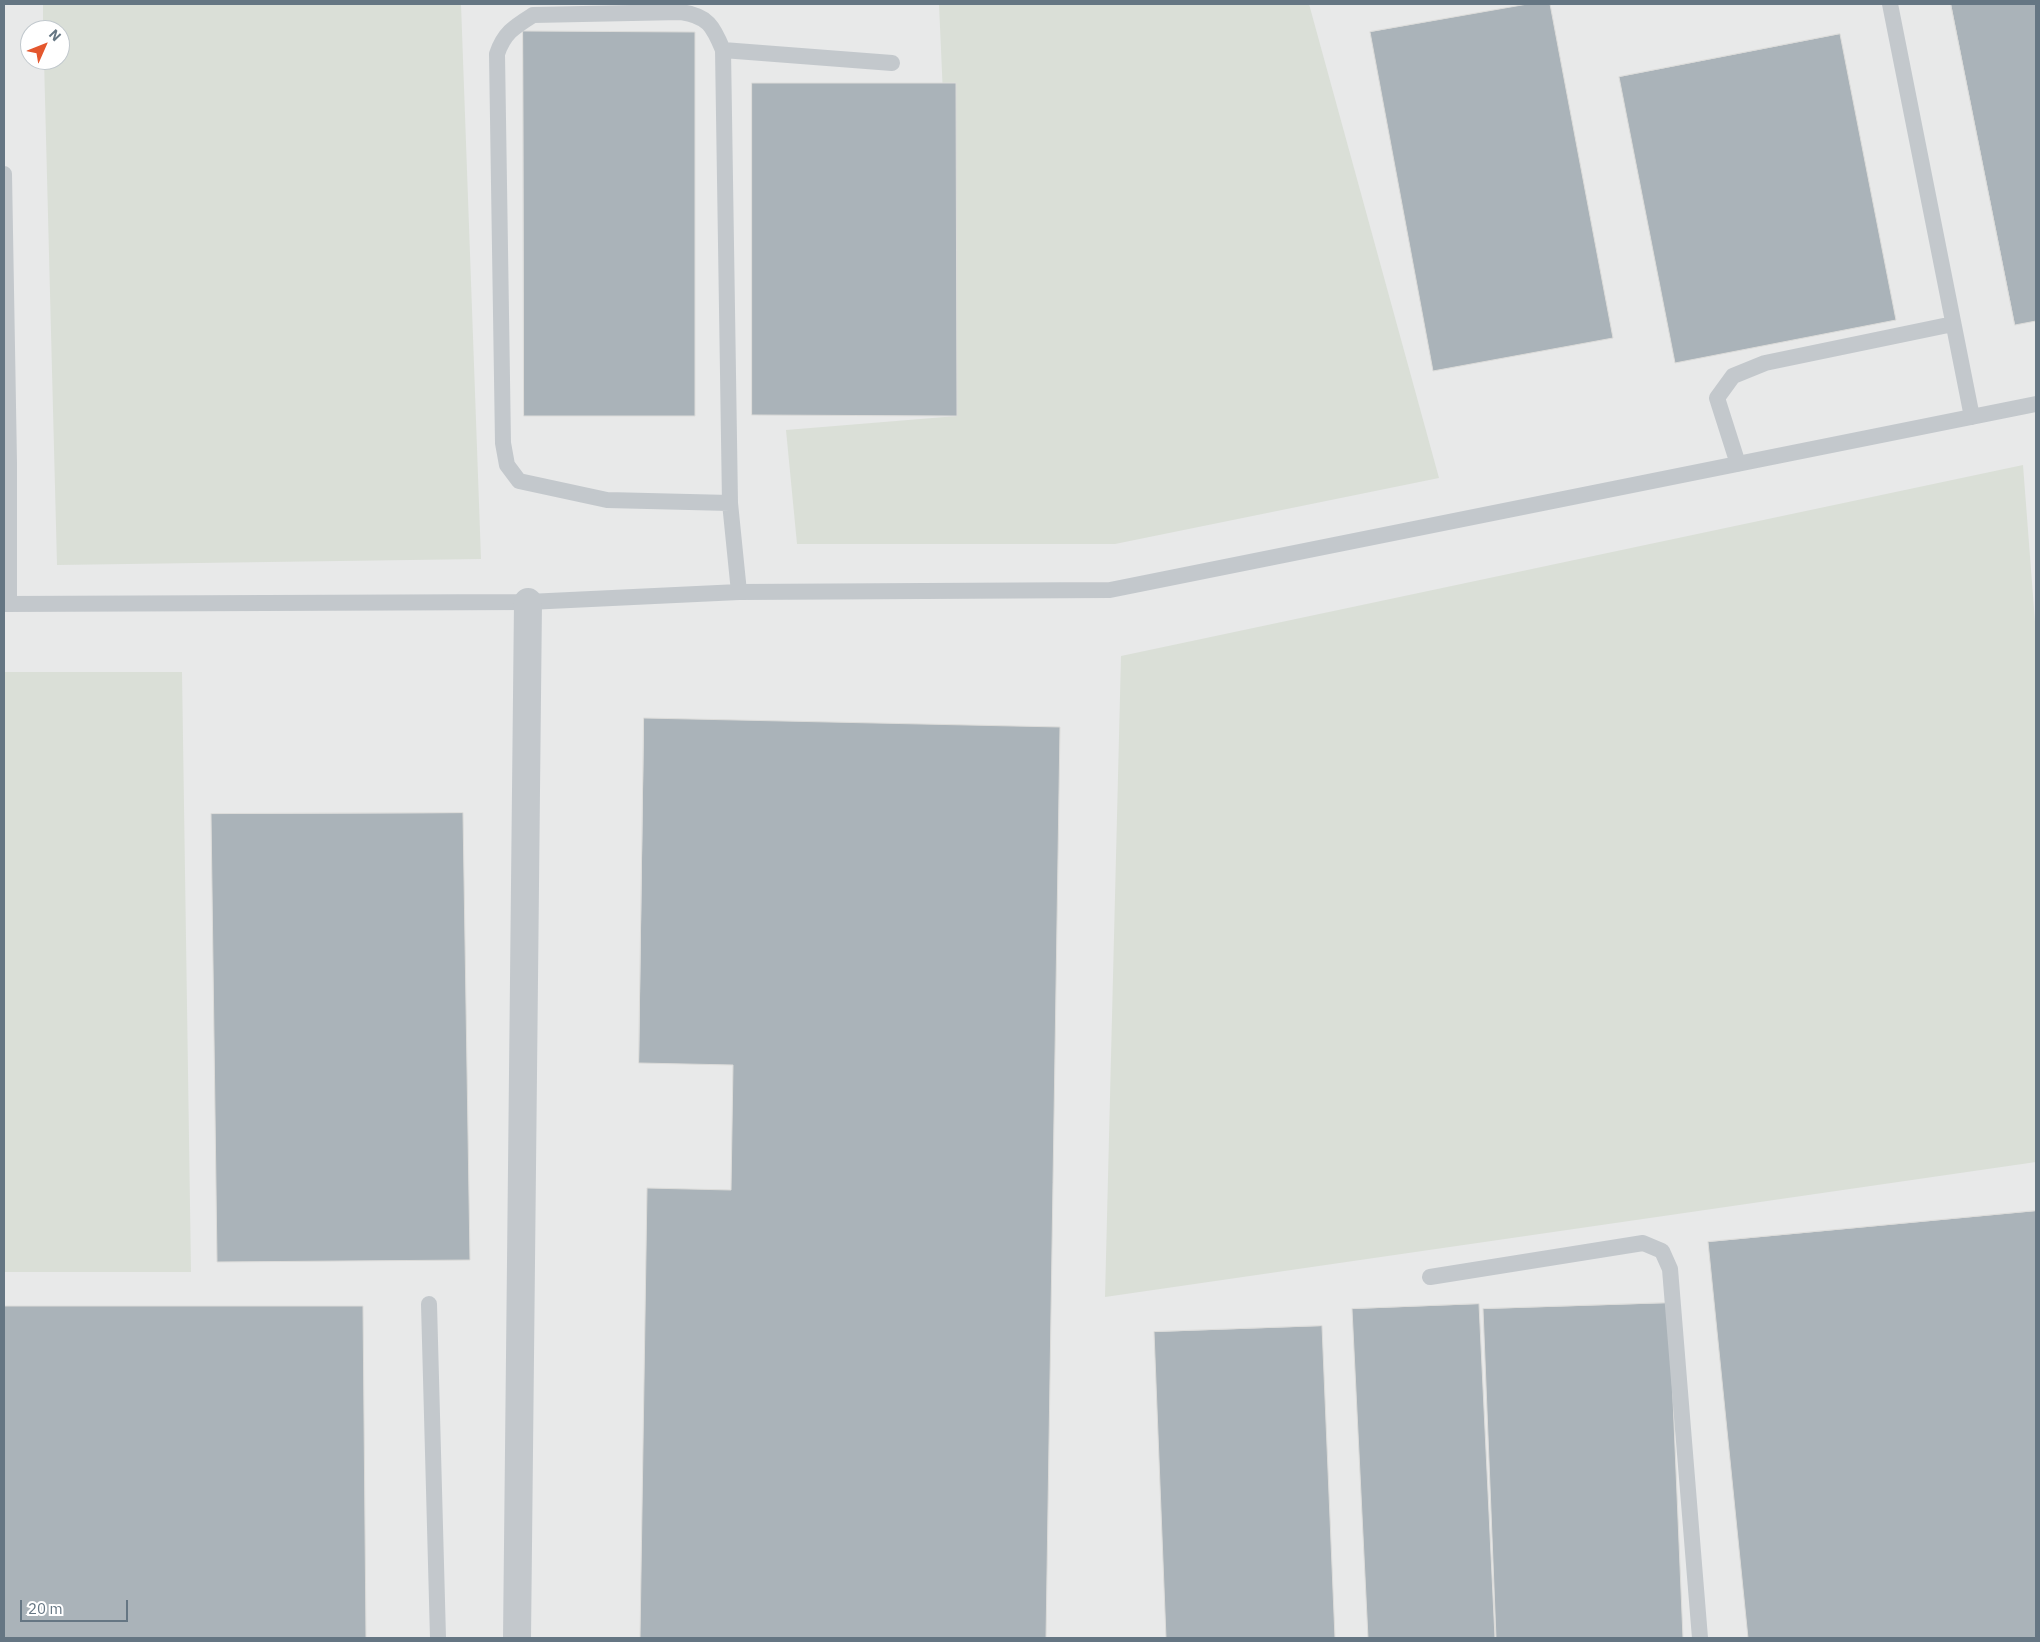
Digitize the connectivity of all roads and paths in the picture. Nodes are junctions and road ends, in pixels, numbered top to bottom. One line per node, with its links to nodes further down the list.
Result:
1 (1890, 4): 5 (lane)
2 (723, 50): 3 (lane); 9 (lane); 9 (lane)
3 (892, 63)
4 (4, 174): 12 (lane)
5 (1953, 324): 7 (lane); 8 (lane)
6 (2036, 404): 7 (lane)
7 (1972, 417): 8 (lane)
8 (1738, 464): 10 (lane)
9 (730, 503): 10 (lane)
10 (739, 592): 11 (lane)
11 (528, 602): 12 (lane); 16 (street)
12 (6, 604)
13 (1430, 1277): 17 (lane)
14 (430, 1304): 15 (lane)
15 (438, 1638)
16 (517, 1638)
17 (1700, 1638)

